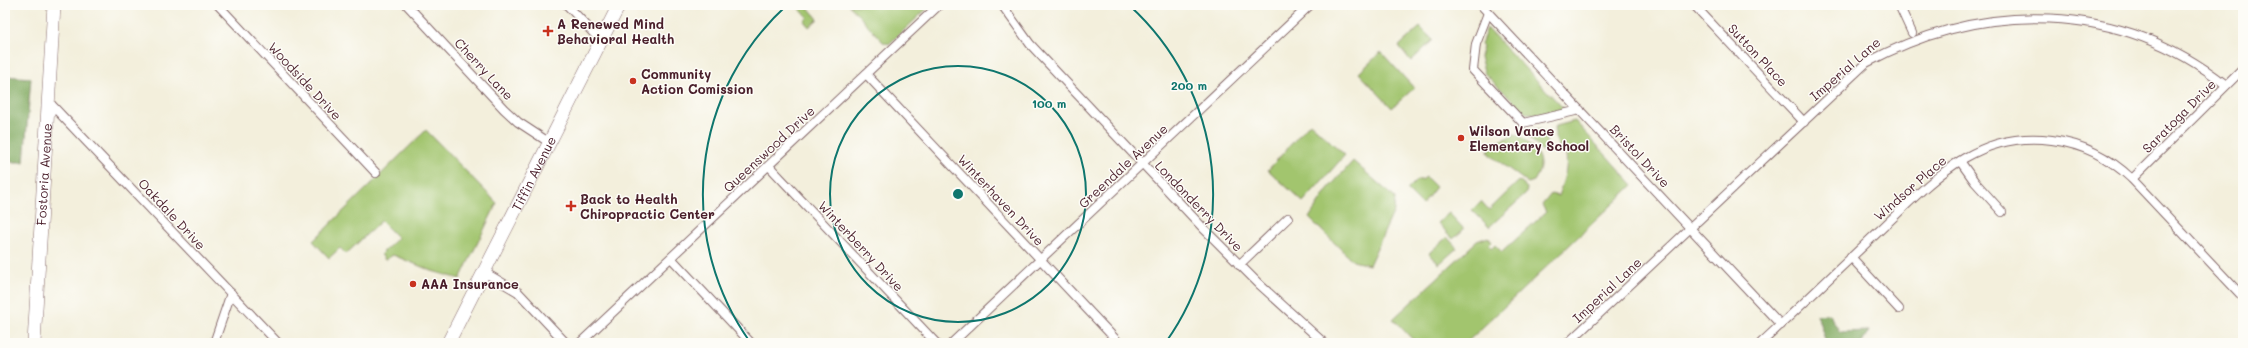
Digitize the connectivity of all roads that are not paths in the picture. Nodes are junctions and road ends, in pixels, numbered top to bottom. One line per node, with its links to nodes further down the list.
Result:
1 (54, 5): 18 (main road, Fostoria Avenue)
2 (218, 5): 25 (street, Woodside Drive)
3 (407, 5): 21 (street, Cherry Lane)
4 (567, 5): 14 (street)
5 (619, 5): 14 (main road, Tiffin Avenue)
6 (939, 5): 16 (street, Queenswood Drive)
7 (1002, 5): 23 (street, Londonderry Drive)
8 (1310, 5): 23 (street, Greendale Avenue)
9 (1481, 5): 12 (street, Bristol Drive)
10 (1694, 5): 20 (street, Sutton Place)
11 (1899, 5): 20 (street, Imperial Lane)
12 (1488, 12): 19 (street, Bristol Drive); 19 (street)
13 (2127, 24): 17 (street)
14 (601, 41): 21 (main road, Tiffin Avenue)
15 (2243, 69): 17 (street, Saratoga Drive)
16 (866, 74): 24 (street, Queenswood Drive); 32 (street, Winterhaven Drive)
17 (2226, 86): 26 (street, Saratoga Drive)
18 (48, 101): 35 (street, Oakdale Drive); 39 (main road, Fostoria Avenue)
19 (1580, 110): 29 (street, Bristol Drive)
20 (1804, 122): 29 (street, Imperial Lane)
21 (550, 143): 34 (main road, Tiffin Avenue)
22 (1960, 161): 26 (street, Windsor Place); 27 (street); 30 (street, Windsor Place)
23 (1143, 164): 32 (street, Greendale Avenue); 33 (street, Londonderry Drive)
24 (769, 166): 31 (street, Queenswood Drive); 46 (street, Winterberry Drive)
25 (376, 173)
26 (2132, 179): 36 (street, Windsor Place)
27 (2002, 212)
28 (1288, 218): 33 (street)
29 (1690, 228): 38 (street, Bristol Drive); 50 (street, Imperial Lane)
30 (1851, 257): 37 (street); 38 (street, Windsor Place)
31 (671, 258): 44 (street, Queenswood Drive); 45 (street)
32 (1041, 260): 47 (street, Greendale Avenue); 48 (street, Winterhaven Drive)
33 (1239, 265): 49 (street, Londonderry Drive)
34 (484, 272): 42 (main road, Tiffin Avenue); 43 (street)
35 (231, 293): 40 (street); 41 (street, Oakdale Drive)
36 (2243, 297)
37 (1899, 309)
38 (1780, 325): 51 (street, Windsor Place)
39 (34, 343)
40 (214, 343)
41 (278, 343)
42 (448, 343)
43 (566, 343)
44 (580, 343)
45 (751, 343)
46 (936, 343)
47 (952, 343)
48 (1119, 343)
49 (1324, 343)
50 (1568, 343)
51 (1761, 343)

